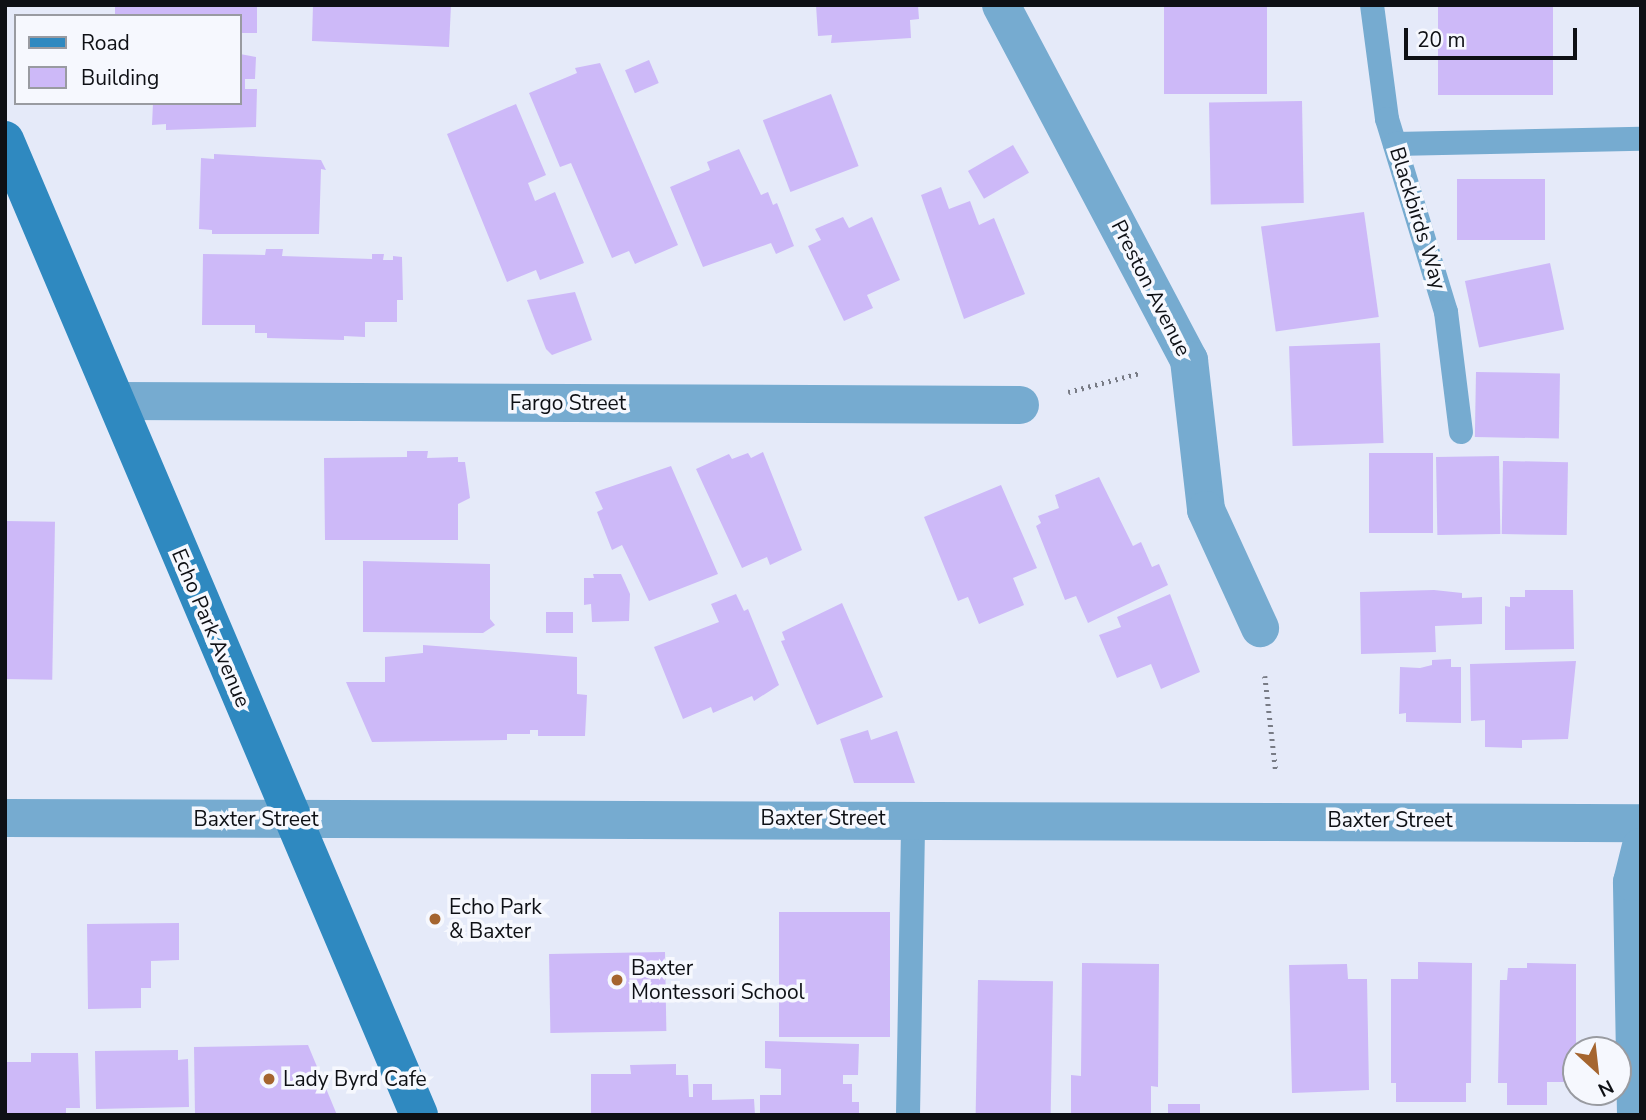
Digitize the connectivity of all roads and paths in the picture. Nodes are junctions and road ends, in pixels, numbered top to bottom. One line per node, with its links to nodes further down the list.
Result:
1 (1001, 5): 6 (street, Preston Avenue)
2 (1372, 5): 5 (lane, Blackbirds Way)
3 (1641, 139): 5 (lane)
4 (5, 140): 7 (street, Echo Park Avenue)
5 (1395, 144): 9 (lane, Blackbirds Way)
6 (1189, 360): 8 (path); 10 (street, Preston Avenue)
7 (117, 401): 8 (street, Fargo Street); 15 (street, Echo Park Avenue)
8 (1020, 405)
9 (1461, 432)
10 (1260, 628)
11 (1264, 672): 12 (path)
12 (1278, 785)
13 (5, 818): 15 (street, Baxter Street)
14 (914, 818): 15 (street, Baxter Street); 16 (street, Baxter Street); 19 (lane)
15 (292, 819): 18 (street, Echo Park Avenue)
16 (1641, 822)
17 (1641, 847): 20 (street)
18 (419, 1115)
19 (908, 1115)
20 (1636, 1115)

